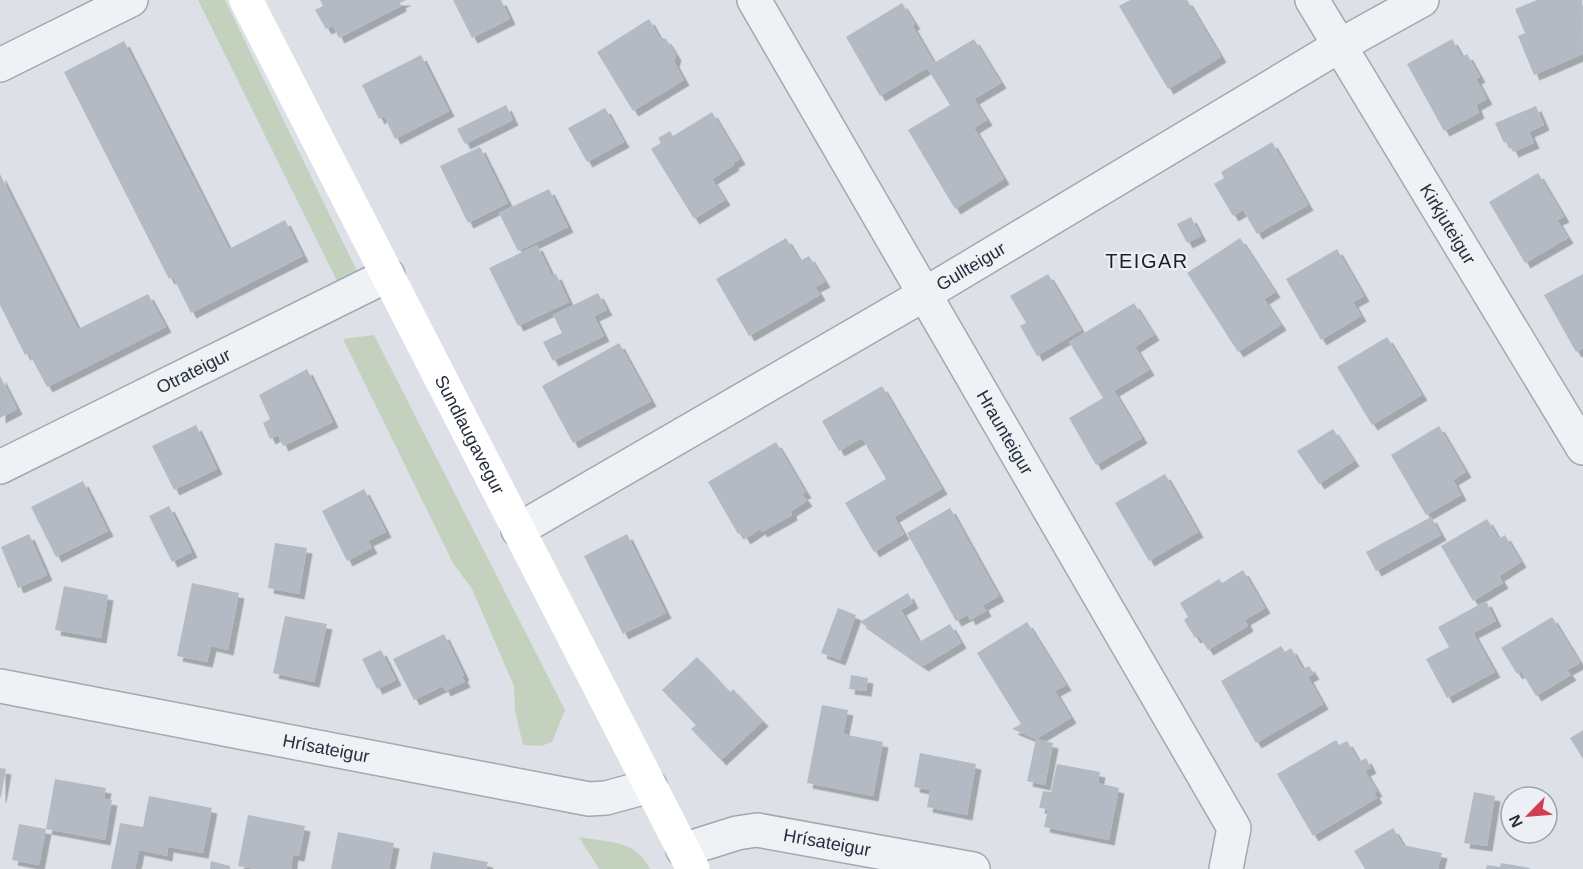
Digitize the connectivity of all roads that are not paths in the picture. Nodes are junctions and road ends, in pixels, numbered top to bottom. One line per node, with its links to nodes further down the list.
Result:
1 (131, 0): 7 (street)
2 (246, 0): 8 (street, Sundlaugavegur)
3 (754, 0): 9 (street, Hraunteigur)
4 (1312, 0): 6 (street, Kirkjuteigur)
5 (1422, 0): 6 (street, Gullteigur)
6 (1339, 46): 9 (street, Gullteigur); 10 (street, Kirkjuteigur)
7 (0, 65)
8 (388, 275): 11 (street, Otrateigur); 12 (street, Sundlaugavegur)
9 (925, 294): 12 (street, Gullteigur); 17 (street, Hraunteigur)
10 (1578, 430)
11 (0, 467)
12 (518, 530): 14 (street, Sundlaugavegur)
13 (0, 686): 14 (street, Hrísateigur)
14 (650, 786): 15 (street, Sundlaugavegur)
15 (688, 859): 16 (street, Hrísateigur)
16 (973, 869)
17 (1226, 869)

